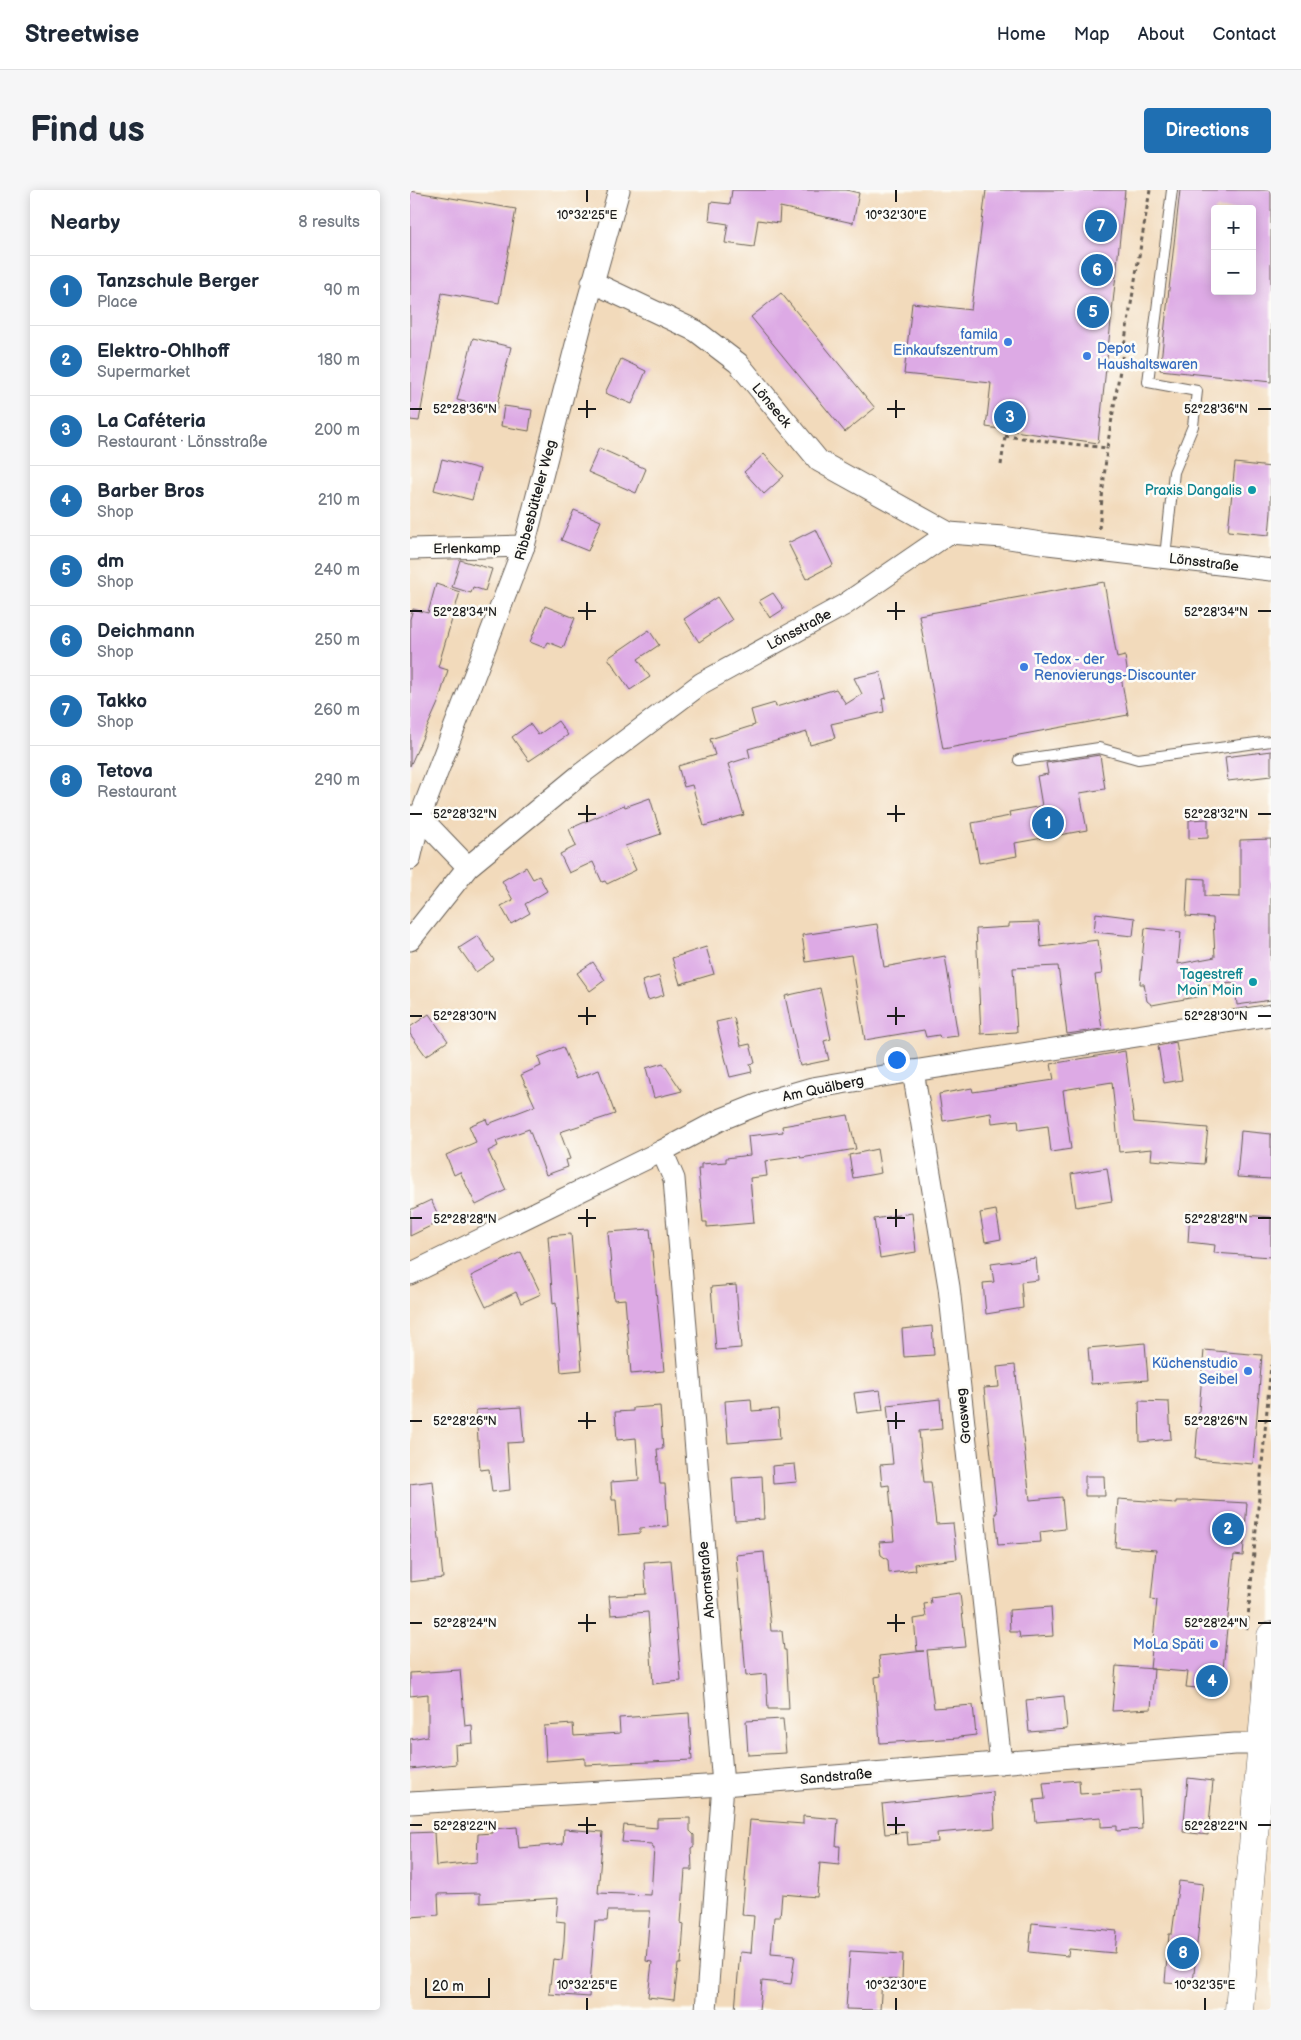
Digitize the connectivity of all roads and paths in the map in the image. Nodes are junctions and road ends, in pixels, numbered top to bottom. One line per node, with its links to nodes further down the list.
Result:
1 (619, 190): 4 (street, Ribbesbütteler Weg)
2 (1150, 190): 7 (path)
3 (1172, 190): 13 (lane)
4 (592, 282): 9 (street, Lönseck); 10 (street, Ribbesbütteler Weg)
5 (1006, 430): 6 (path)
6 (1005, 436): 7 (path); 8 (path)
7 (1108, 448): 12 (path)
8 (1001, 465)
9 (949, 533): 12 (street, Lönsstraße); 19 (street, Lönsstraße)
10 (524, 546): 11 (street, Erlenkamp); 17 (street, Ribbesbütteler Weg)
11 (410, 549)
12 (1097, 549): 13 (street, Lönsstraße)
13 (1165, 557): 14 (street, Lönsstraße)
14 (1271, 570)
15 (1271, 741): 16 (lane)
16 (1019, 760)
17 (415, 817): 18 (street, Ribbesbütteler Weg); 19 (street)
18 (410, 859)
19 (468, 867): 20 (street, Lönsstraße)
20 (410, 940)
21 (1271, 1014): 22 (street, Am Quälberg)
22 (913, 1070): 23 (street, Am Quälberg); 27 (street, Grasweg)
23 (662, 1151): 24 (street, Am Quälberg); 28 (street, Ahornstraße)
24 (410, 1274)
25 (1271, 1636): 26 (street)
26 (1266, 1726): 27 (street, Sandstraße); 31 (street)
27 (1001, 1763): 28 (street, Sandstraße)
28 (723, 1785): 29 (street, Sandstraße); 30 (street, Ahornstraße)
29 (410, 1803)
30 (706, 2010)
31 (1239, 2010)

